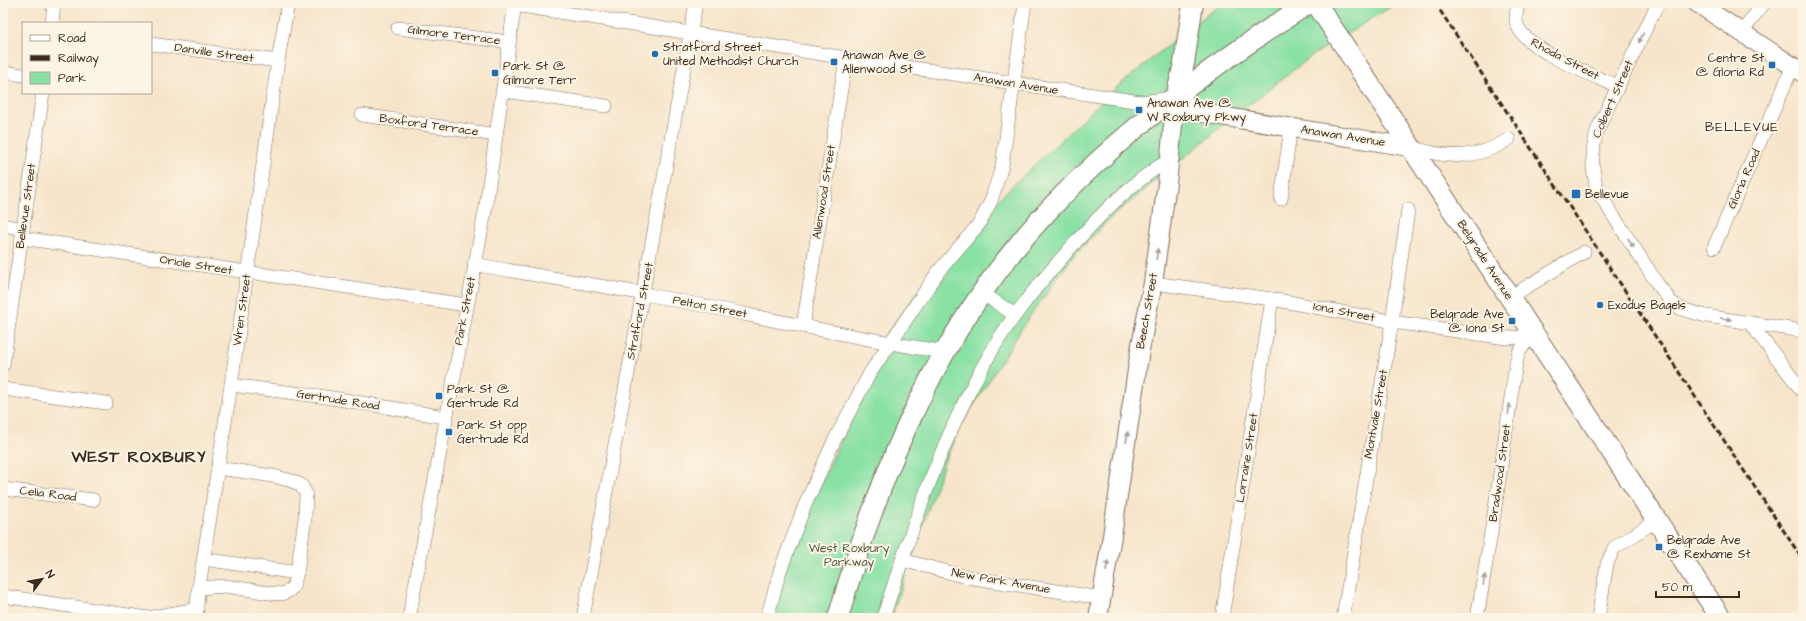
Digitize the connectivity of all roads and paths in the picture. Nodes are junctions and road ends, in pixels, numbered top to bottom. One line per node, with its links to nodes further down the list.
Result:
1 (54, 3): 13 (street)
2 (288, 3): 20 (street, Wren Street)
3 (696, 3): 16 (street, Stratford Street)
4 (1025, 3): 24 (street)
5 (1193, 3): 28 (main road, Beech Street)
6 (1309, 3): 28 (main road)
7 (1316, 3): 34 (main road, Belgrade Avenue)
8 (1519, 3): 25 (street, Rhoda Street)
9 (1658, 3): 25 (street, Colbert Street, one-way to 25)
10 (1697, 3): 15 (street)
11 (1764, 3): 15 (street)
12 (515, 4): 16 (street, Anawan Avenue); 17 (street, Park Street)
13 (52, 22)
14 (398, 28): 17 (street, Gilmore Terrace)
15 (1742, 32): 21 (street)
16 (691, 33): 19 (street, Anawan Avenue); 46 (street, Stratford Street)
17 (510, 42): 26 (street, Park Street)
18 (152, 44): 20 (street, Danville Street)
19 (846, 58): 24 (street, Anawan Avenue); 53 (street, Allenwood Street)
20 (278, 61): 43 (street, Wren Street)
21 (1798, 70): 40 (street, Gloria Road)
22 (3, 72): 23 (street)
23 (22, 75)
24 (1012, 83): 28 (street, Anawan Avenue); 56 (street)
25 (1617, 86): 52 (street, Colbert Street, one-way to 52)
26 (502, 92): 29 (street); 32 (street, Park Street)
27 (43, 94): 39 (street, Bellevue Street)
28 (1176, 97): 31 (street, Anawan Avenue); 35 (street, Beech Street); 45 (main road)
29 (606, 106)
30 (362, 115): 32 (street, Boxford Terrace)
31 (1291, 128): 34 (street, Anawan Avenue); 36 (street)
32 (496, 135): 42 (street, Park Street)
33 (1509, 139): 34 (street, Anawan Avenue)
34 (1410, 147): 47 (main road, Belgrade Avenue)
35 (1169, 160): 44 (street, Beech Street, one-way to 35); 50 (street)
36 (1281, 199)
37 (1408, 210): 51 (street, Montvale Street)
38 (3, 225): 39 (street, Oriole Street)
39 (22, 233): 43 (street, Oriole Street); 57 (street, Bellevue Street)
40 (1714, 247)
41 (1580, 254): 47 (street)
42 (474, 264): 46 (street, Pelton Street); 49 (street, Park Street)
43 (247, 272): 49 (street, Oriole Street); 60 (street, Wren Street)
44 (1153, 283): 48 (street, Iona Street); 74 (street, Beech Street, one-way to 44)
45 (982, 293): 50 (street); 58 (main road)
46 (644, 294): 53 (street, Pelton Street); 78 (street, Stratford Street)
47 (1510, 297): 55 (main road, Belgrade Avenue)
48 (1272, 299): 51 (street, Iona Street); 83 (street, Lorraine Street)
49 (466, 305): 64 (street, Park Street)
50 (1016, 315): 70 (street)
51 (1392, 320): 55 (street, Iona Street); 84 (street, Montvale Street)
52 (1750, 323): 54 (street, Colbert Street); 62 (street)
53 (803, 326): 56 (street, Pelton Street)
54 (1803, 331)
55 (1533, 333): 68 (main road, Belgrade Avenue); 85 (street, Bradwood Street, one-way to 55)
56 (888, 344): 58 (street, Pelton Street); 79 (street)
57 (4, 348): 59 (street, Bellevue Street)
58 (945, 352): 80 (main road)
59 (3, 366)
60 (231, 385): 64 (street, Gertrude Road); 65 (street, Wren Street)
61 (3, 389): 63 (street)
62 (1803, 392)
63 (106, 402)
64 (445, 417): 77 (street, Park Street)
65 (218, 468): 69 (street, Wren Street); 71 (street)
66 (3, 488): 67 (street, Celia Road)
67 (93, 500)
68 (1657, 520): 86 (street); 87 (main road, Belgrade Avenue)
69 (204, 559): 71 (street); 72 (street, Wren Street)
70 (902, 560): 74 (street, New Park Avenue); 81 (street)
71 (297, 572): 72 (street)
72 (199, 588): 75 (street, Wren Street)
73 (3, 596): 76 (street)
74 (1100, 598): 82 (street, Beech Street)
75 (197, 613): 76 (street)
76 (148, 618)
77 (409, 618)
78 (583, 618)
79 (768, 618)
80 (838, 618)
81 (883, 618)
82 (1098, 618)
83 (1222, 618)
84 (1343, 618)
85 (1477, 618)
86 (1598, 618)
87 (1721, 618)

